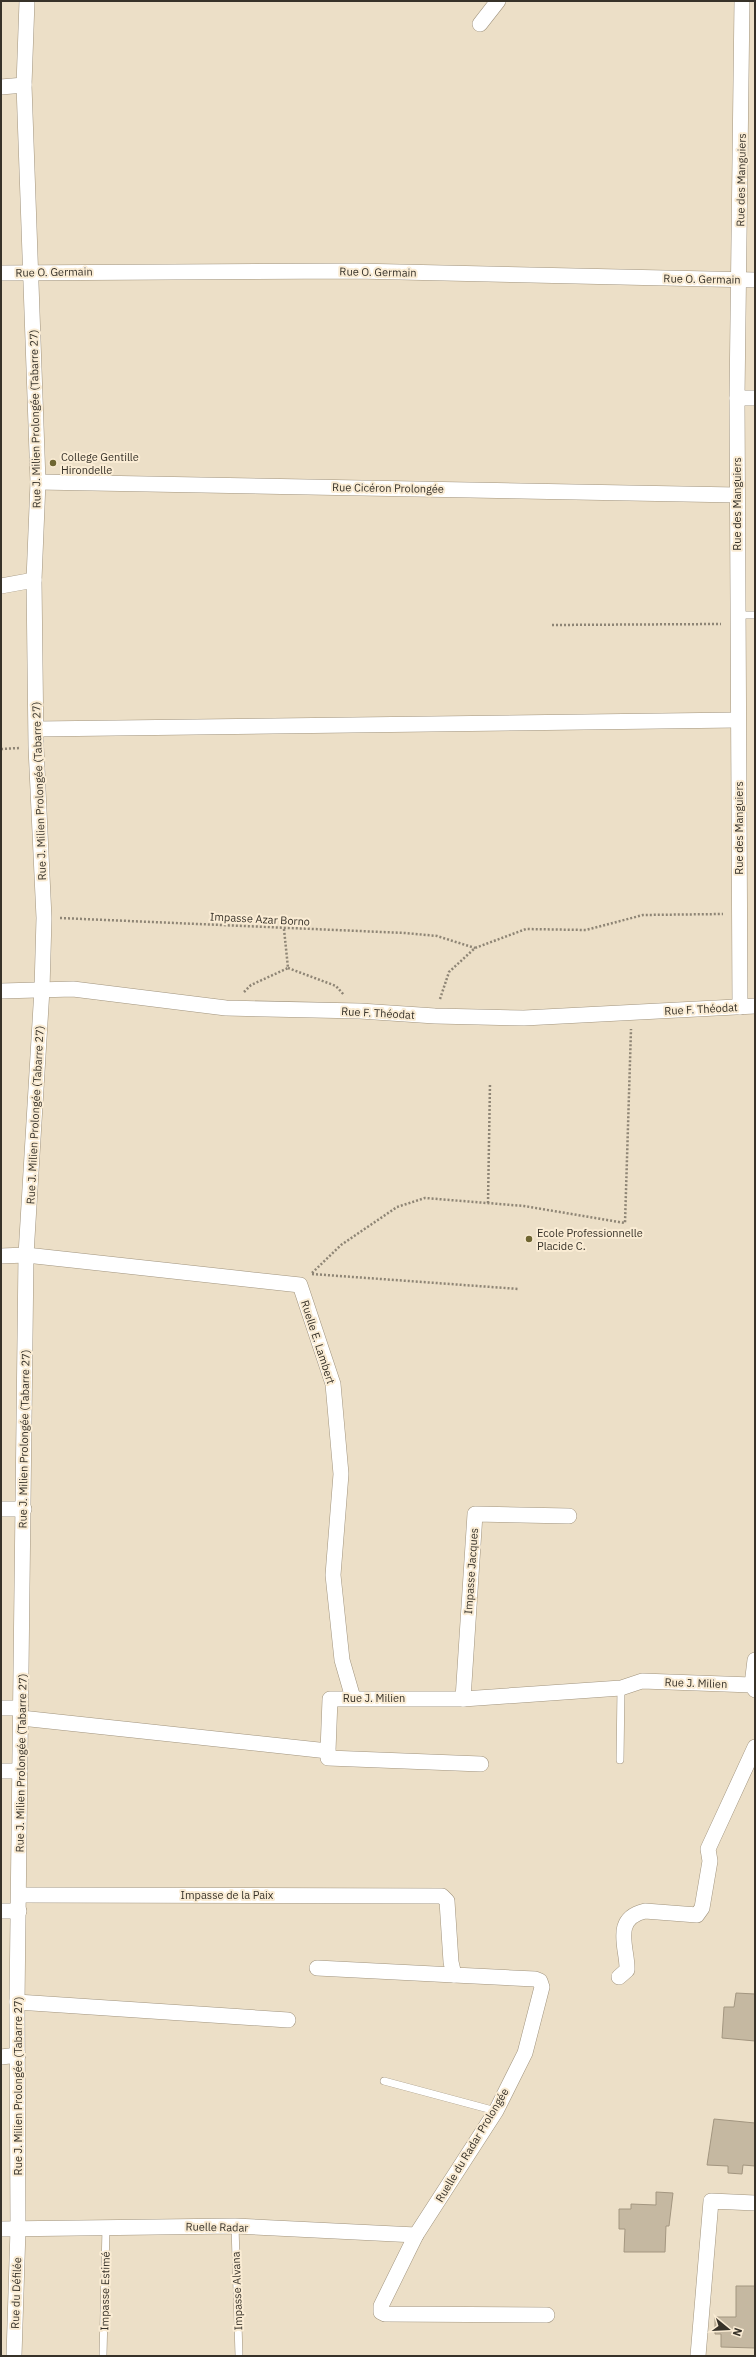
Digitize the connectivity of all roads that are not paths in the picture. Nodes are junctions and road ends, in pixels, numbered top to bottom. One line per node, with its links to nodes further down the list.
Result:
1 (27, 1): 6 (street, Rue J. Milien Prolongée (Tabarre 27))
2 (498, 1): 4 (street)
3 (742, 1): 5 (street, Rue des Manguiers)
4 (480, 24)
5 (749, 65): 10 (street, Rue des Manguiers)
6 (24, 85): 7 (street); 8 (street, Rue J. Milien Prolongée (Tabarre 27))
7 (1, 87)
8 (31, 272): 9 (street, Rue O. Germain); 10 (street, Rue O. Germain); 14 (street, Rue J. Milien Prolongée (Tabarre 27))
9 (1, 273)
10 (739, 280): 11 (street, Rue O. Germain); 12 (street, Rue des Manguiers)
11 (755, 280)
12 (737, 398): 13 (street); 15 (street, Rue des Manguiers)
13 (755, 398)
14 (38, 482): 15 (street, Rue Cicéron Prolongée); 16 (street, Rue J. Milien Prolongée (Tabarre 27))
15 (737, 495): 19 (street, Rue des Manguiers)
16 (34, 580): 17 (street); 21 (street, Rue J. Milien Prolongée (Tabarre 27))
17 (1, 586)
18 (755, 615): 19 (lane)
19 (738, 619): 20 (street, Rue des Manguiers)
20 (738, 720): 21 (street); 25 (street, Rue des Manguiers)
21 (36, 729): 22 (street, Rue J. Milien Prolongée (Tabarre 27))
22 (42, 989): 23 (street, Rue F. Théodat); 25 (street, Rue F. Théodat); 26 (street, Rue J. Milien Prolongée (Tabarre 27))
23 (1, 991)
24 (755, 1006): 25 (street, Rue F. Théodat)
25 (740, 1007)
26 (26, 1255): 27 (street, Ruelle E. Lambert); 29 (street, Rue J. Milien Prolongée (Tabarre 27)); 34 (street, Ruelle E. Lambert)
27 (1, 1256)
28 (1, 1509): 29 (street)
29 (24, 1509): 37 (street, Rue J. Milien Prolongée (Tabarre 27))
30 (569, 1516): 35 (street, Impasse Jacques)
31 (755, 1660): 33 (street)
32 (622, 1688): 33 (street, Rue J. Milien); 35 (street, Rue J. Milien); 40 (lane)
33 (754, 1688)
34 (353, 1698): 35 (street, Rue J. Milien); 39 (street, Rue J. Milien)
35 (462, 1699)
36 (1, 1708): 37 (street)
37 (21, 1713): 39 (street); 42 (street, Rue J. Milien Prolongée (Tabarre 27))
38 (755, 1747): 49 (street)
39 (328, 1750): 41 (street)
40 (620, 1760)
41 (481, 1764)
42 (20, 1771): 43 (street); 44 (street, Rue J. Milien Prolongée (Tabarre 27))
43 (1, 1772)
44 (20, 1895): 46 (street, Rue J. Milien Prolongée (Tabarre 27)); 48 (street, Impasse de la Paix)
45 (1, 1910): 46 (street)
46 (19, 1912): 50 (street, Rue J. Milien Prolongée (Tabarre 27))
47 (317, 1968): 48 (street)
48 (454, 1975): 55 (street, Ruelle du Radar Prolongée)
49 (619, 1977)
50 (17, 2002): 51 (street); 52 (street, Rue J. Milien Prolongée (Tabarre 27))
51 (288, 2020)
52 (18, 2055): 53 (street); 60 (street, Rue J. Milien Prolongée (Tabarre 27))
53 (1, 2057)
54 (384, 2081): 55 (lane)
55 (496, 2110): 61 (street, Ruelle du Radar Prolongée)
56 (755, 2203): 67 (street)
57 (106, 2226): 58 (street, Ruelle Radar); 60 (street, Ruelle Radar); 65 (lane, Impasse Estimé)
58 (235, 2226): 61 (street, Ruelle Radar); 66 (lane, Impasse Alvana)
59 (1, 2229): 60 (street, Ruelle Radar)
60 (18, 2229): 63 (street, Rue du Défilée)
61 (416, 2235): 62 (street, Ruelle du Radar Prolongée)
62 (547, 2315)
63 (8, 2325): 64 (street, Rue du Défilée)
64 (14, 2356)
65 (103, 2356)
66 (239, 2356)
67 (698, 2356)

